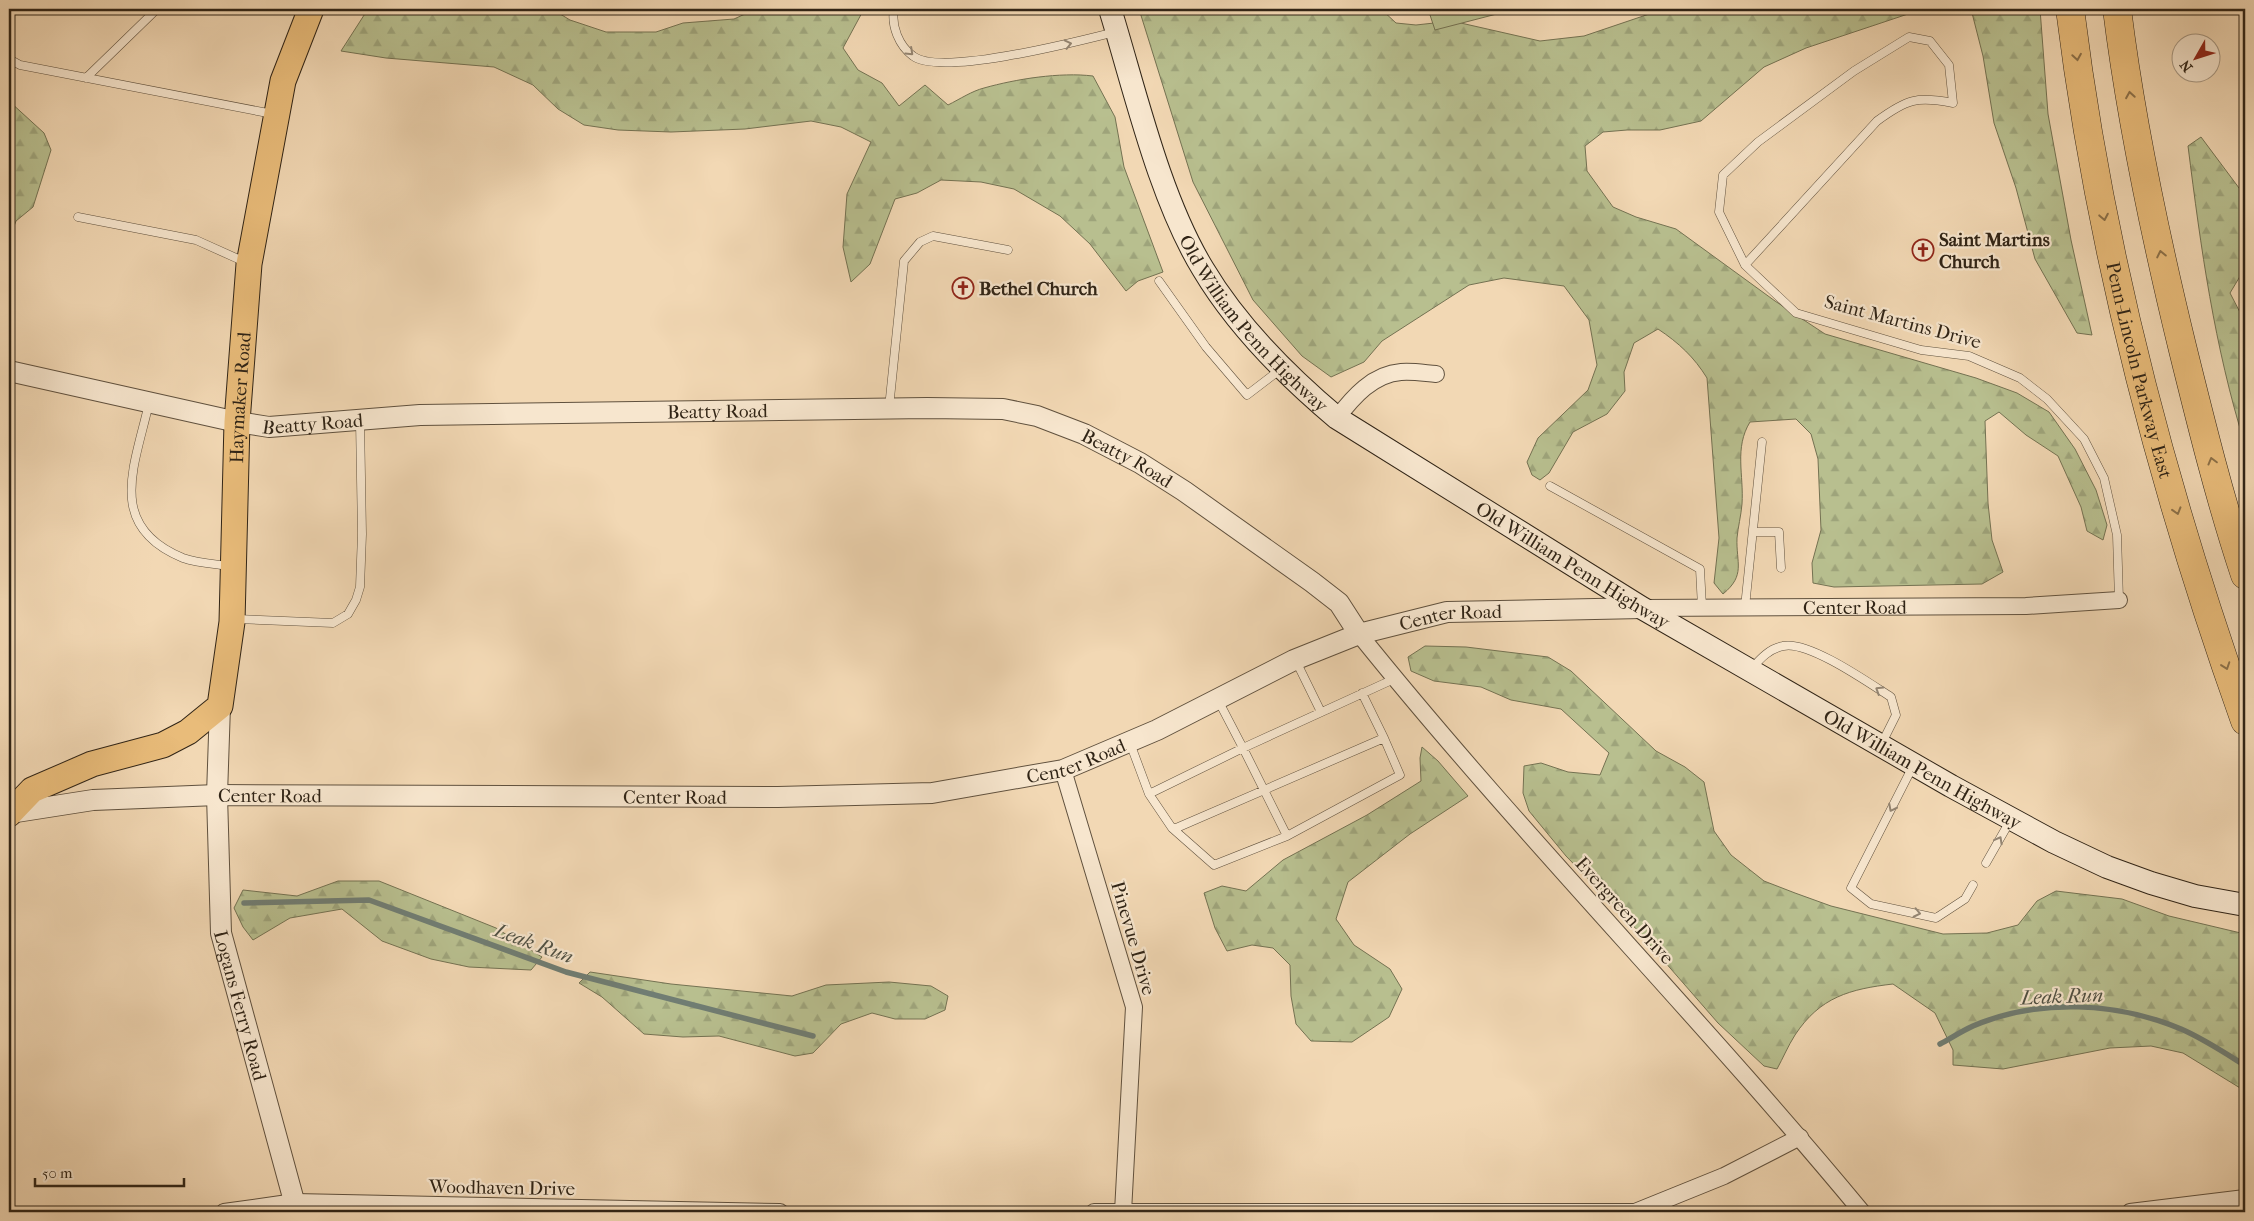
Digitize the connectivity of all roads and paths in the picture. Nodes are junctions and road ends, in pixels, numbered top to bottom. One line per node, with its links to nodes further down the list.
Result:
1 (157, 9): 9 (lane)
2 (311, 9): 10 (main road, Haymaker Road)
3 (894, 9): 7 (lane, one-way to 7)
4 (1110, 9): 7 (main road, Old William Penn Highway)
5 (2070, 9): 43 (highway, Penn-Lincoln Parkway East, one-way to 43)
6 (2117, 9): 29 (highway, one-way to 6)
7 (1117, 32): 16 (main road, Old William Penn Highway)
8 (9, 59): 9 (lane)
9 (86, 78): 10 (lane)
10 (275, 115): 13 (main road, Haymaker Road)
11 (78, 217): 13 (lane)
12 (1008, 250): 20 (lane)
13 (249, 264): 23 (main road, Haymaker Road)
14 (1745, 265): 14 (lane, Saint Martins Drive); 30 (lane, Saint Martins Drive)
15 (1159, 281): 16 (lane)
16 (1283, 368): 21 (main road, Old William Penn Highway)
17 (9, 371): 19 (street, Beatty Road)
18 (1436, 374): 21 (street)
19 (150, 402): 23 (street, Beatty Road); 27 (lane)
20 (890, 408): 22 (street, Beatty Road); 35 (street, Beatty Road)
21 (1337, 418): 33 (main road, Old William Penn Highway)
22 (360, 419): 23 (street, Beatty Road); 34 (lane)
23 (237, 422): 27 (main road, Haymaker Road)
24 (1762, 442): 26 (lane)
25 (1550, 486): 31 (lane)
26 (1753, 532): 28 (lane); 32 (lane)
27 (233, 567): 34 (main road, Haymaker Road)
28 (1781, 568)
29 (2245, 575)
30 (2119, 600): 32 (street, Center Road)
31 (1702, 607): 32 (street, Center Road); 33 (street, Center Road)
32 (1745, 607)
33 (1642, 608): 35 (street, Center Road); 37 (main road, Old William Penn Highway)
34 (232, 618): 41 (main road, Haymaker Road)
35 (1359, 634): 36 (street, Center Road); 38 (street, Evergreen Drive)
36 (1296, 659): 40 (street, Center Road); 42 (lane)
37 (1750, 670): 46 (main road, Old William Penn Highway); 46 (lane, one-way to 37)
38 (1394, 678): 39 (lane); 60 (street, Evergreen Drive)
39 (1362, 693): 42 (lane); 44 (lane)
40 (1218, 699): 45 (street, Center Road); 47 (lane)
41 (220, 706): 51 (street, Haymaker Road); 53 (main road)
42 (1321, 712): 47 (lane)
43 (2245, 721)
44 (1384, 738): 50 (lane); 56 (lane)
45 (1130, 742): 49 (street, Center Road); 52 (lane)
46 (1881, 745): 48 (main road, Old William Penn Highway)
47 (1243, 748): 50 (lane); 52 (lane)
48 (1914, 764): 54 (main road, Old William Penn Highway); 58 (lane, one-way to 58)
49 (1063, 770): 51 (street, Center Road); 66 (street, Pinevue Drive)
50 (1264, 791): 55 (lane); 56 (lane)
51 (216, 794): 53 (street, Center Road); 62 (street, Logans Ferry Road)
52 (1149, 794): 55 (lane)
53 (9, 814)
54 (2011, 818): 57 (lane, one-way to 54); 59 (main road, Old William Penn Highway)
55 (1174, 830): 56 (lane)
56 (1287, 836)
57 (1986, 863)
58 (1973, 884)
59 (2245, 905)
60 (1800, 1137): 66 (street); 67 (street, Evergreen Drive)
61 (2245, 1198): 68 (street)
62 (296, 1207): 63 (street, Woodhaven Drive); 64 (street, Woodhaven Drive)
63 (224, 1212)
64 (780, 1212)
65 (1094, 1212): 66 (street)
66 (1123, 1212)
67 (1862, 1212)
68 (2130, 1212)

